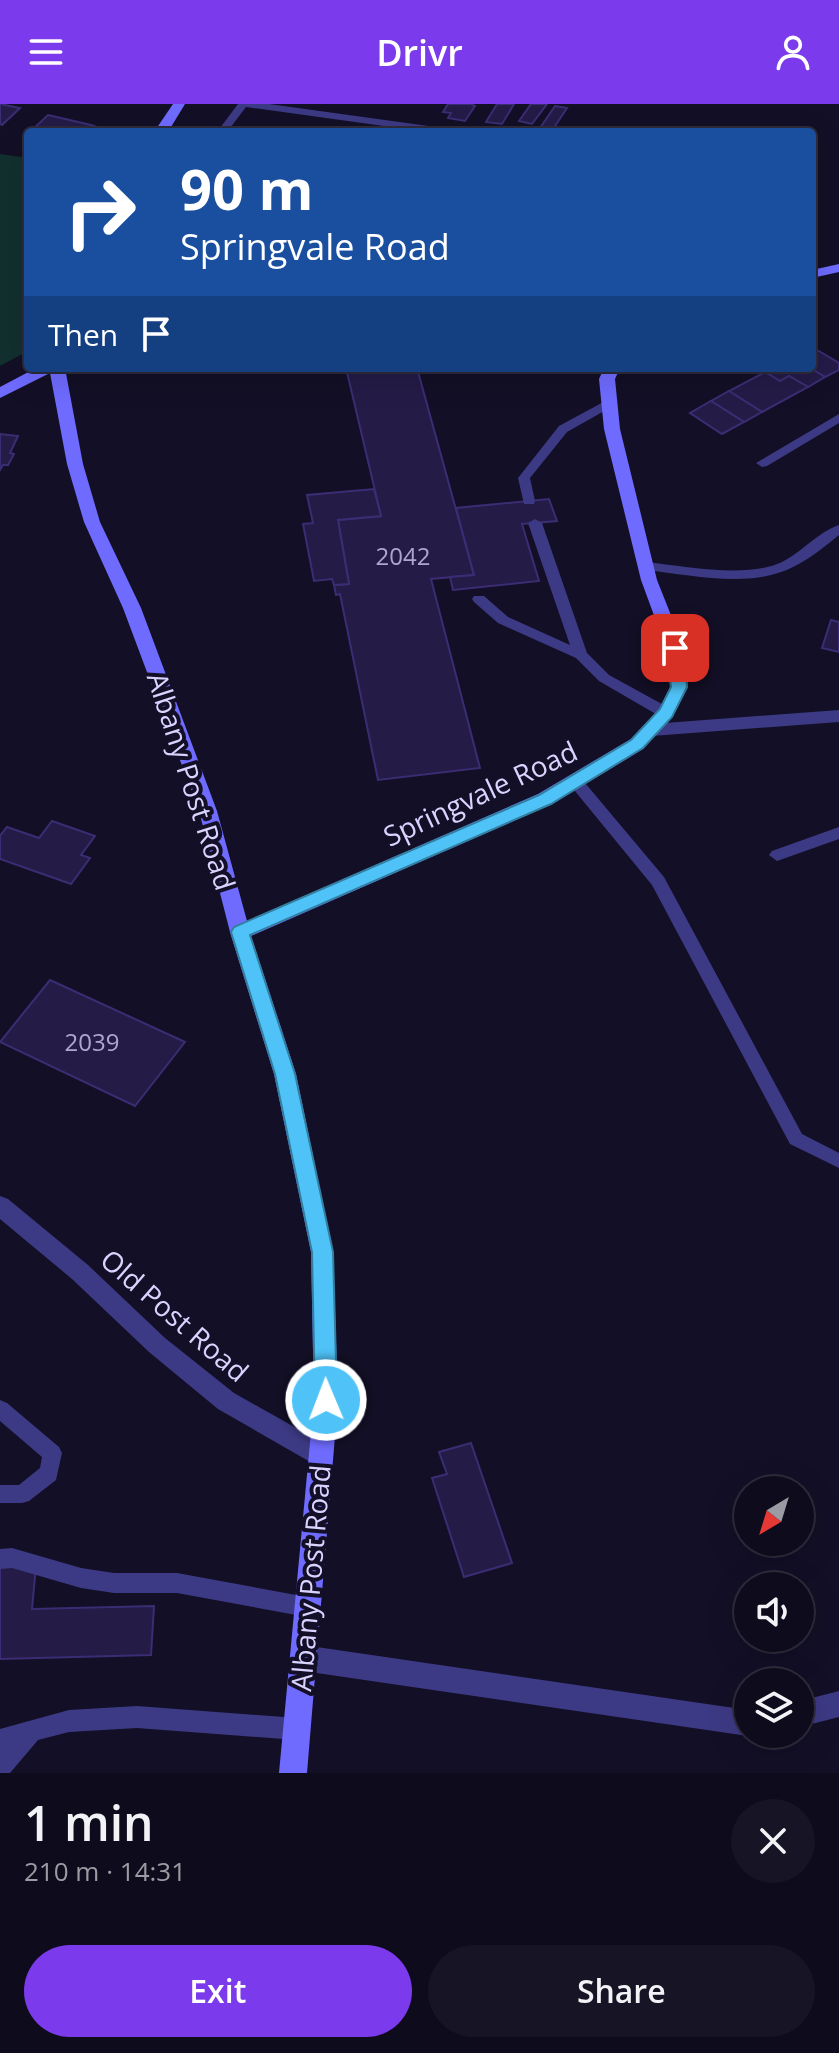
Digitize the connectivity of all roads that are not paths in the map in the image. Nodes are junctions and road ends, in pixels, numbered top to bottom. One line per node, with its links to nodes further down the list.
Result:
1 (179, 104): 3 (main road)
2 (245, 104): 4 (lane); 5 (lane)
3 (164, 128)
4 (225, 128)
5 (421, 128)
6 (839, 268): 7 (main road)
7 (816, 273)
8 (40, 372): 11 (main road)
9 (58, 372): 27 (main road, Albany Post Road)
10 (610, 372): 12 (main road, Springvale Road)
11 (0, 393)
12 (609, 403): 15 (lane); 18 (main road, Springvale Road)
13 (839, 418): 14 (lane)
14 (762, 463)
15 (529, 501)
16 (535, 523): 20 (lane)
17 (839, 529): 18 (lane)
18 (646, 566): 21 (main road, Springvale Road)
19 (479, 599): 20 (lane)
20 (581, 655): 21 (lane)
21 (666, 713): 23 (main road, Springvale Road)
22 (839, 716): 23 (street)
23 (652, 730): 24 (main road, Springvale Road)
24 (575, 781): 27 (main road, Springvale Road); 28 (lane)
25 (839, 833): 26 (lane)
26 (777, 855)
27 (240, 932): 31 (main road, Albany Post Road)
28 (839, 1161)
29 (0, 1206): 31 (street, Old Post Road)
30 (0, 1409): 32 (lane)
31 (321, 1455): 34 (main road, Albany Post Road)
32 (0, 1494)
33 (0, 1559): 34 (lane)
34 (307, 1607): 35 (main road, Albany Post Road)
35 (303, 1658): 38 (street); 39 (main road, Albany Post Road)
36 (839, 1704): 37 (street)
37 (814, 1710)
38 (734, 1721)
39 (297, 1729): 40 (lane); 43 (main road, Albany Post Road)
40 (31, 1732): 41 (lane); 42 (lane)
41 (0, 1740)
42 (0, 1768)
43 (293, 1773)

